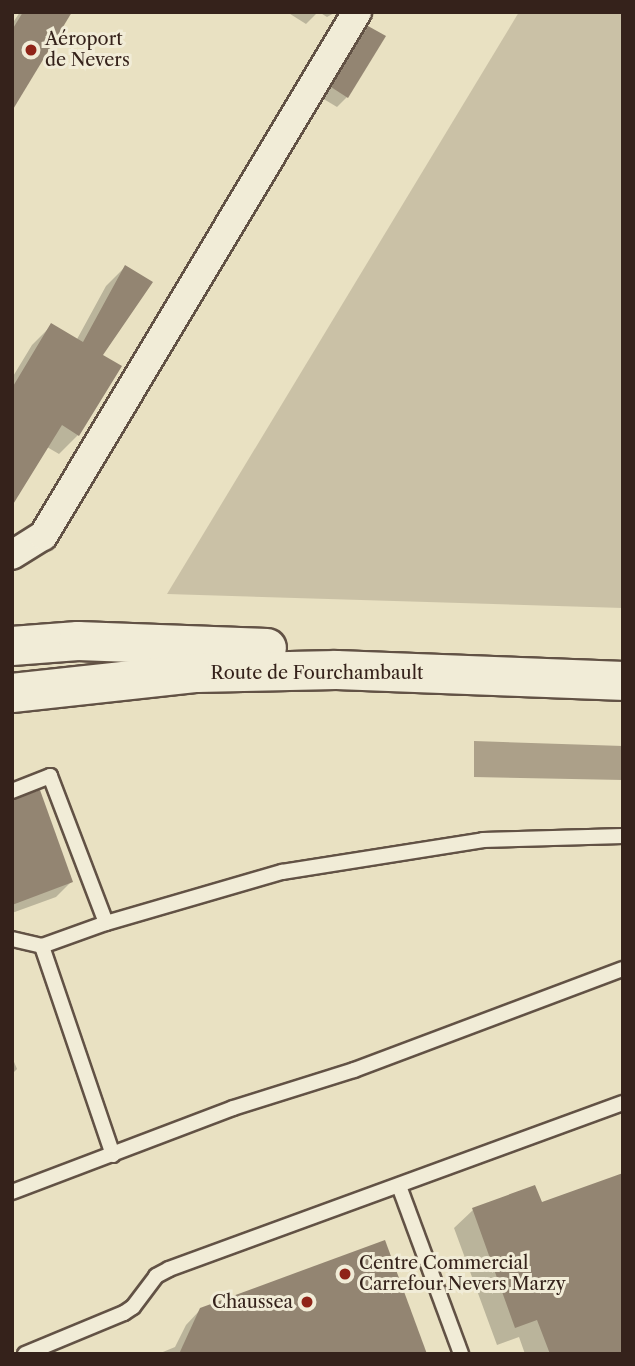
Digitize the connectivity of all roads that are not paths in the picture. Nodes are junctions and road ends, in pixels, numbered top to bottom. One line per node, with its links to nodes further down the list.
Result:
1 (357, 12): 2 (street)
2 (12, 555)
3 (12, 646): 4 (main road)
4 (623, 660)
5 (623, 681): 6 (main road, Route de Fourchambault)
6 (12, 693)
7 (12, 791): 9 (lane)
8 (623, 836): 9 (lane)
9 (106, 923): 11 (lane)
10 (12, 939): 11 (lane)
11 (42, 946): 14 (lane)
12 (623, 969): 14 (lane)
13 (623, 1103): 15 (lane)
14 (113, 1155): 16 (lane)
15 (399, 1186): 17 (lane); 18 (lane)
16 (12, 1192)
17 (455, 1337): 19 (lane); 20 (lane)
18 (25, 1354)
19 (456, 1354)
20 (461, 1354)

